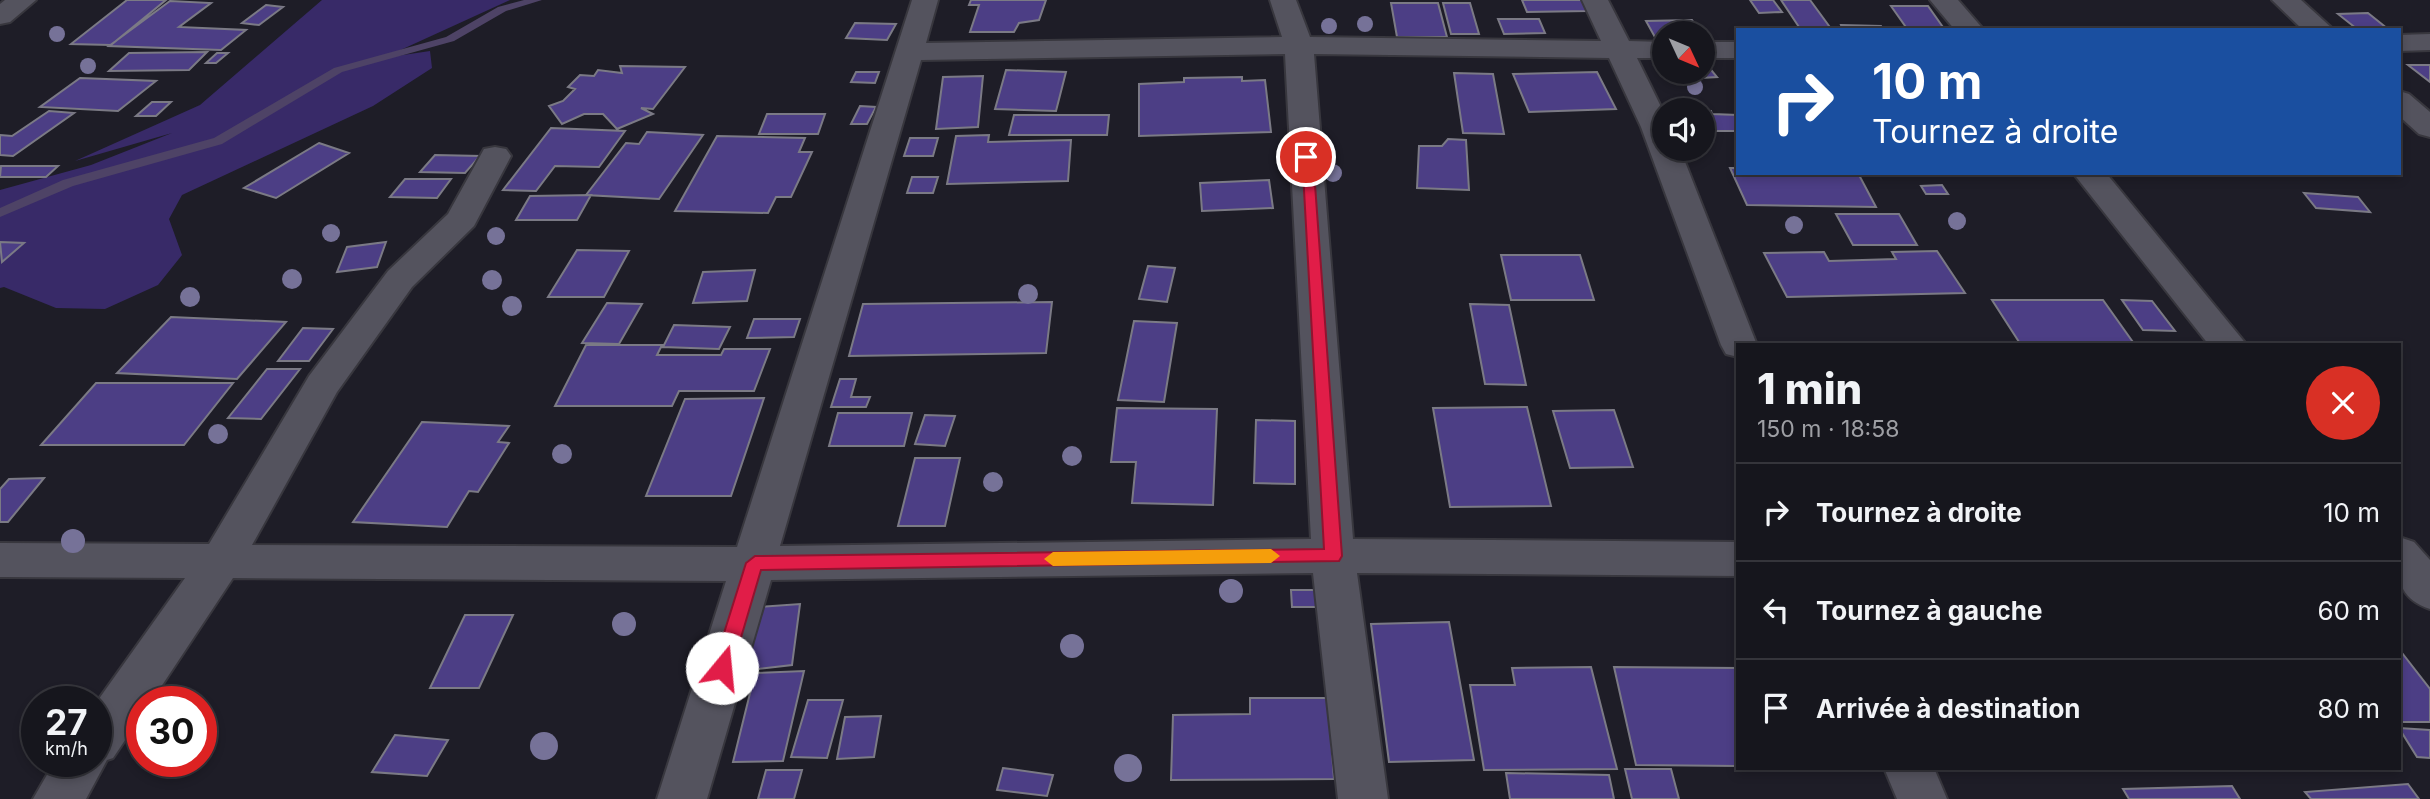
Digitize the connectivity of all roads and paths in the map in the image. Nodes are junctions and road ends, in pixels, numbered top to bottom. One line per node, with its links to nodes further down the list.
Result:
1 (23, 0): 7 (street)
2 (925, 0): 17 (street)
3 (1283, 0): 12 (street)
4 (1595, 0): 13 (street)
5 (1943, 0): 8 (street)
6 (2285, 0): 9 (street)
7 (0, 16)
8 (1968, 28)
9 (2318, 28)
10 (2430, 42): 11 (street)
11 (2401, 43)
12 (1299, 46): 13 (street); 17 (street); 24 (street)
13 (1618, 50): 14 (street); 22 (street)
14 (1652, 50)
15 (1715, 50): 16 (street)
16 (1736, 50)
17 (910, 52): 28 (street)
18 (2401, 102): 19 (street)
19 (2430, 128)
20 (495, 156): 27 (street)
21 (2091, 175): 23 (street)
22 (1737, 343)
23 (2227, 343)
24 (1333, 556): 25 (street); 28 (street); 34 (street)
25 (1736, 559)
26 (0, 560): 27 (street)
27 (221, 561): 28 (street); 29 (street)
28 (755, 563): 33 (street)
29 (112, 720)
30 (1910, 770): 35 (street)
31 (72, 777): 32 (street)
32 (58, 799)
33 (682, 799)
34 (1363, 799)
35 (1922, 799)

